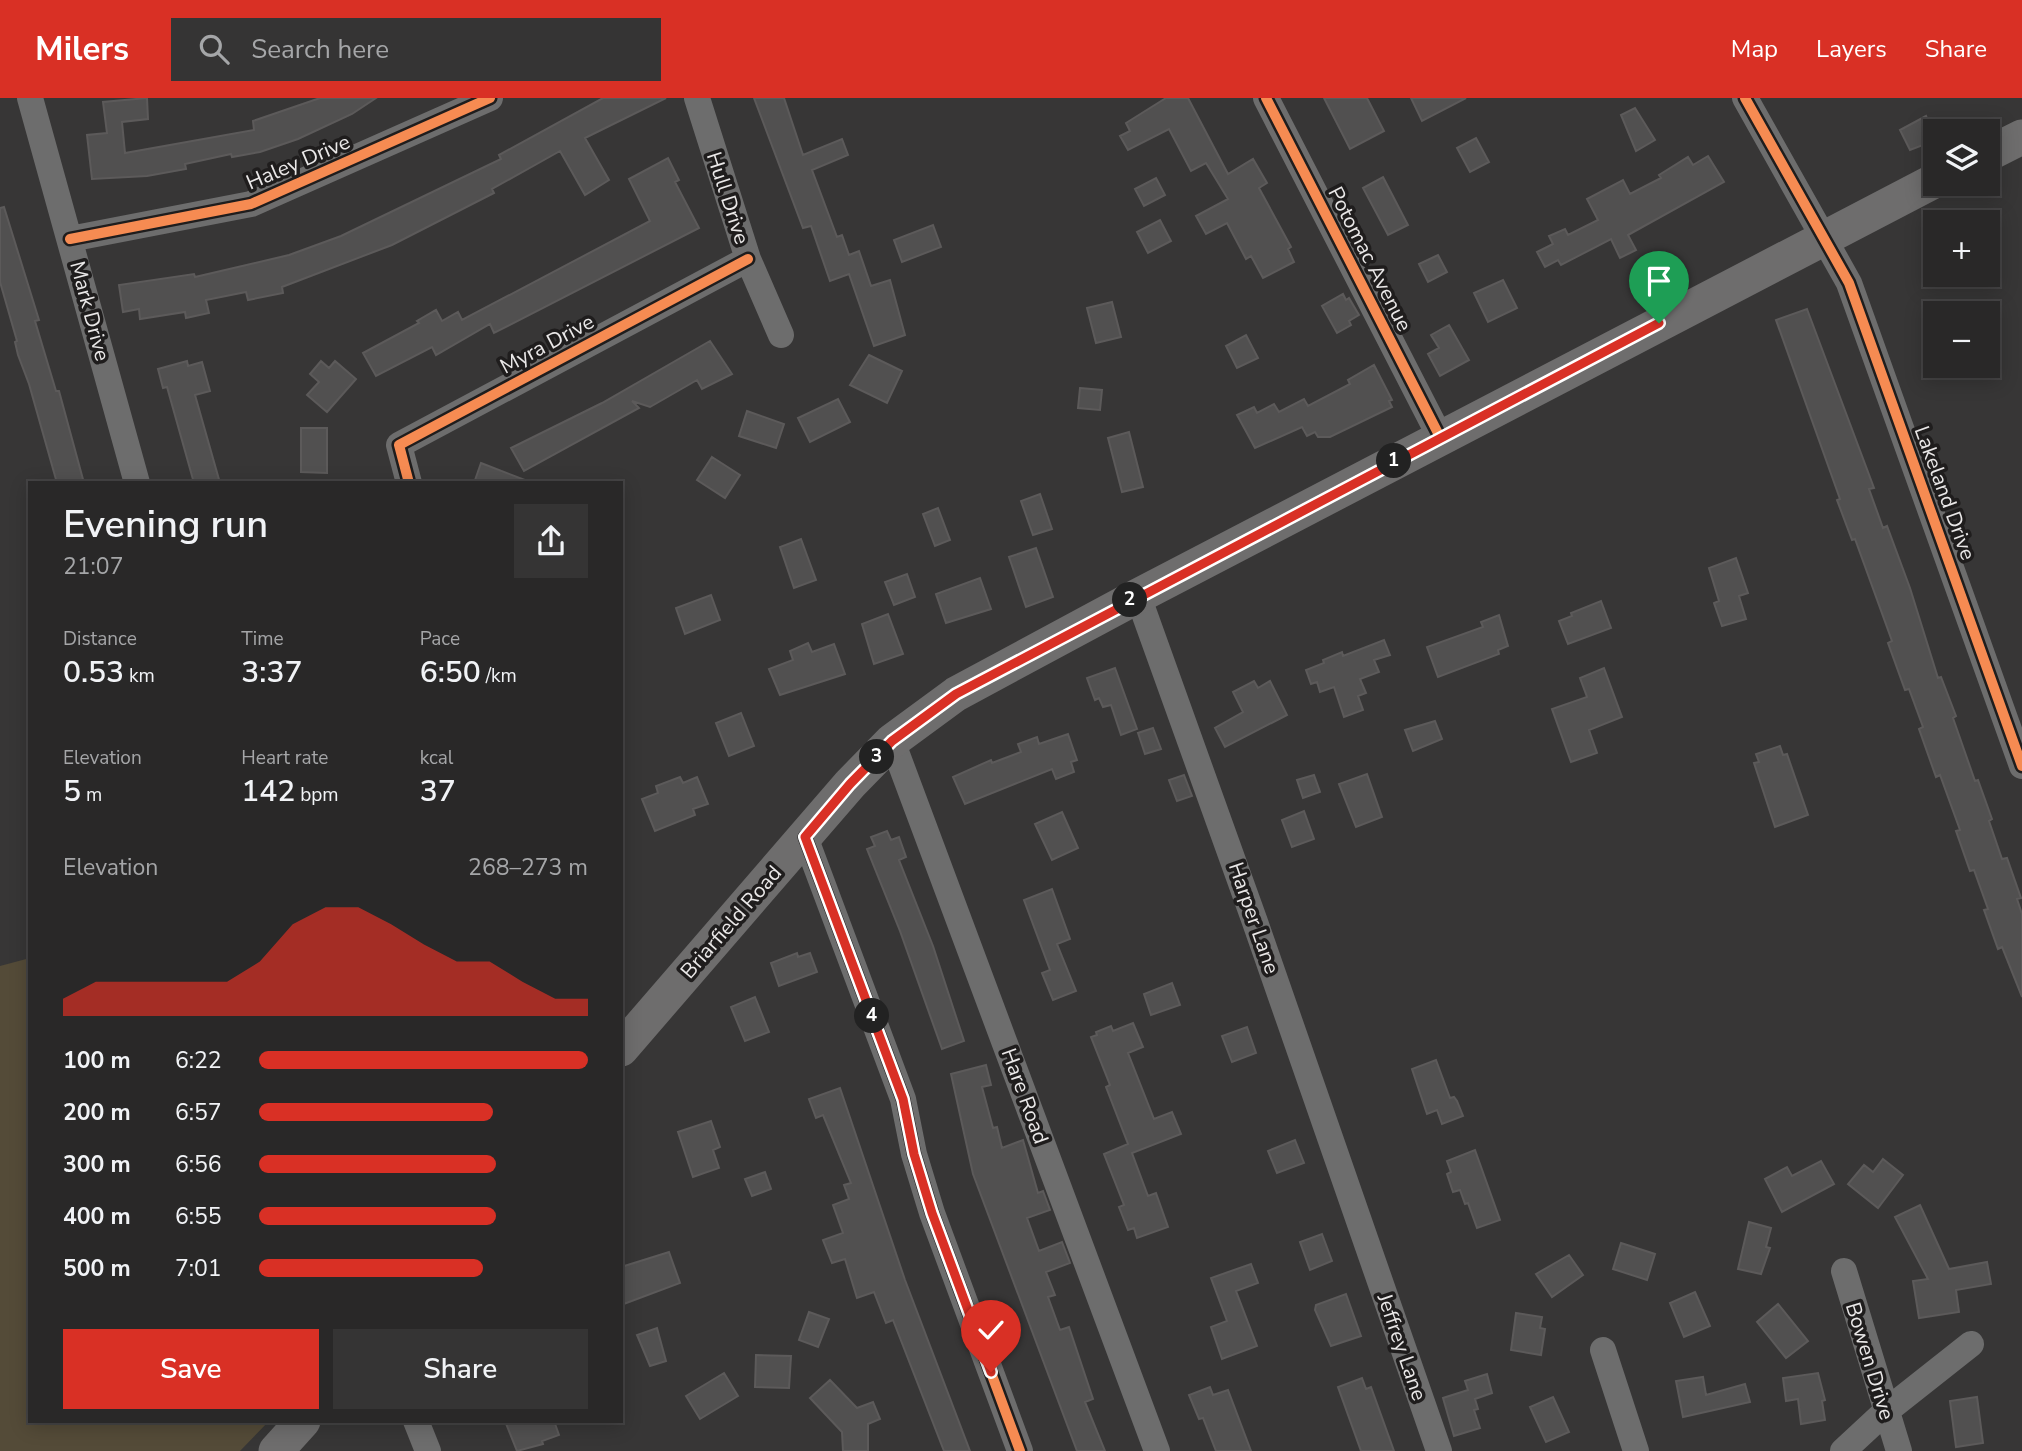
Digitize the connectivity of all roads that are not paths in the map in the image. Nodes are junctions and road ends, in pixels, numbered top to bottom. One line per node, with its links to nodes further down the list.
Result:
1 (30, 98): 10 (street, Mark Drive)
2 (490, 98): 10 (street, Haley Drive)
3 (697, 98): 11 (street, Hull Drive)
4 (1266, 98): 13 (street, Potomac Avenue)
5 (1745, 98): 9 (street, Lakeland Drive)
6 (2022, 137): 7 (main road)
7 (2000, 148)
8 (1923, 187): 9 (main road, Briarfield Road)
9 (1825, 236): 13 (main road, Briarfield Road); 18 (street, Lakeland Drive)
10 (70, 239): 14 (street, Mark Drive)
11 (748, 259): 12 (street, Hull Drive); 15 (street, Myra Drive)
12 (780, 335)
13 (1440, 437): 16 (main road, Briarfield Road)
14 (136, 481)
15 (409, 481)
16 (1138, 596): 17 (main road, Briarfield Road); 21 (street, Harper Lane)
17 (892, 741): 19 (main road, Briarfield Road); 31 (street, Hare Road)
18 (2021, 763)
19 (805, 837): 20 (main road, Briarfield Road); 30 (street)
20 (623, 1047)
21 (1366, 1242): 32 (street, Jeffrey Lane)
22 (1843, 1271): 25 (street, Bowen Drive)
23 (1971, 1344): 25 (street)
24 (1603, 1350): 33 (street)
25 (1885, 1412): 34 (street); 35 (street, Bowen Drive)
26 (301, 1423): 28 (main road)
27 (417, 1423): 29 (street)
28 (276, 1451)
29 (428, 1451)
30 (1020, 1451)
31 (1157, 1451)
32 (1439, 1451)
33 (1636, 1451)
34 (1843, 1451)
35 (1899, 1451)

